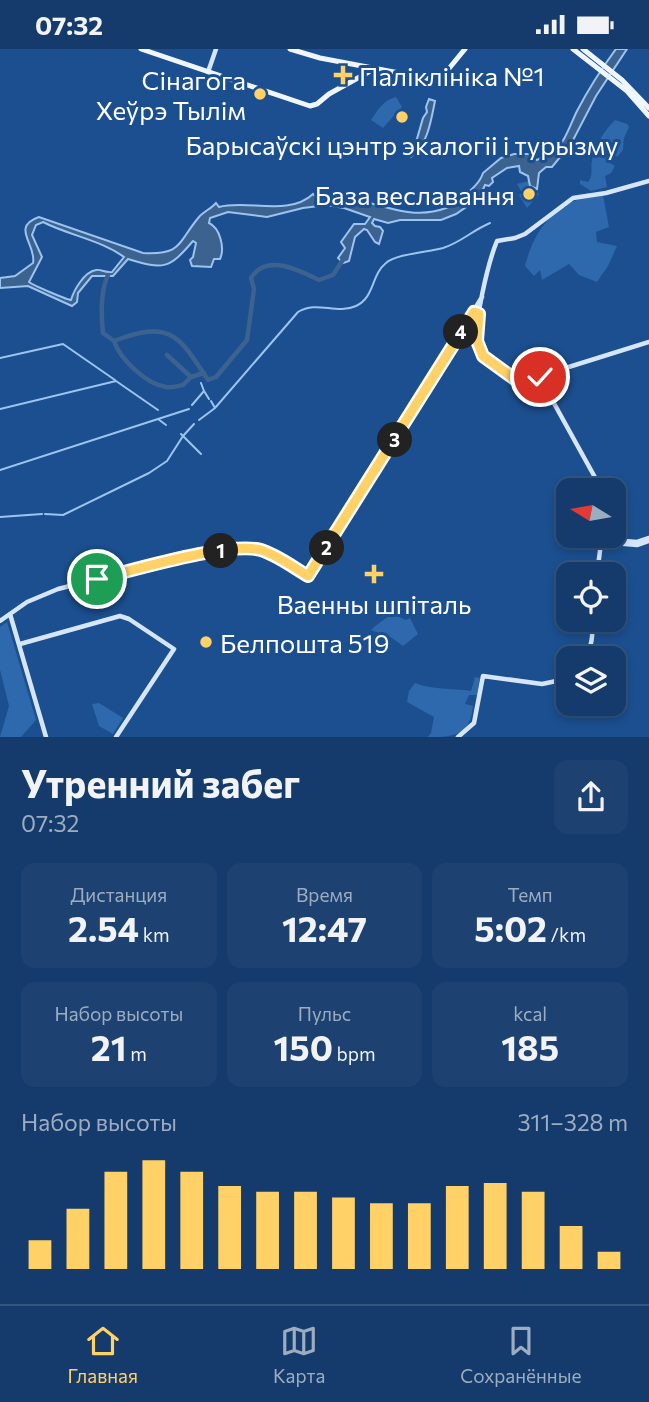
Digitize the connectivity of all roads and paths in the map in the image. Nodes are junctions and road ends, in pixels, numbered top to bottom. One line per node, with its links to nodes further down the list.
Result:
1 (141, 49): 8 (main road)
2 (216, 49): 8 (street)
3 (290, 49): 7 (main road)
4 (466, 49): 7 (main road)
5 (573, 49): 9 (main road)
6 (583, 49): 9 (main road)
7 (364, 69): 8 (main road)
8 (208, 72)
9 (621, 83): 10 (main road); 11 (main road)
10 (649, 108)
11 (649, 116)
12 (649, 181): 13 (street)
13 (476, 313): 15 (street); 19 (street)
14 (649, 342): 15 (street)
15 (540, 377): 16 (street)
16 (595, 478)
17 (649, 540): 18 (street)
18 (626, 543)
19 (9, 615): 20 (street); 21 (street)
20 (0, 621)
21 (19, 642): 23 (street); 24 (street)
22 (556, 681): 25 (street)
23 (46, 737)
24 (116, 737)
25 (458, 737)

